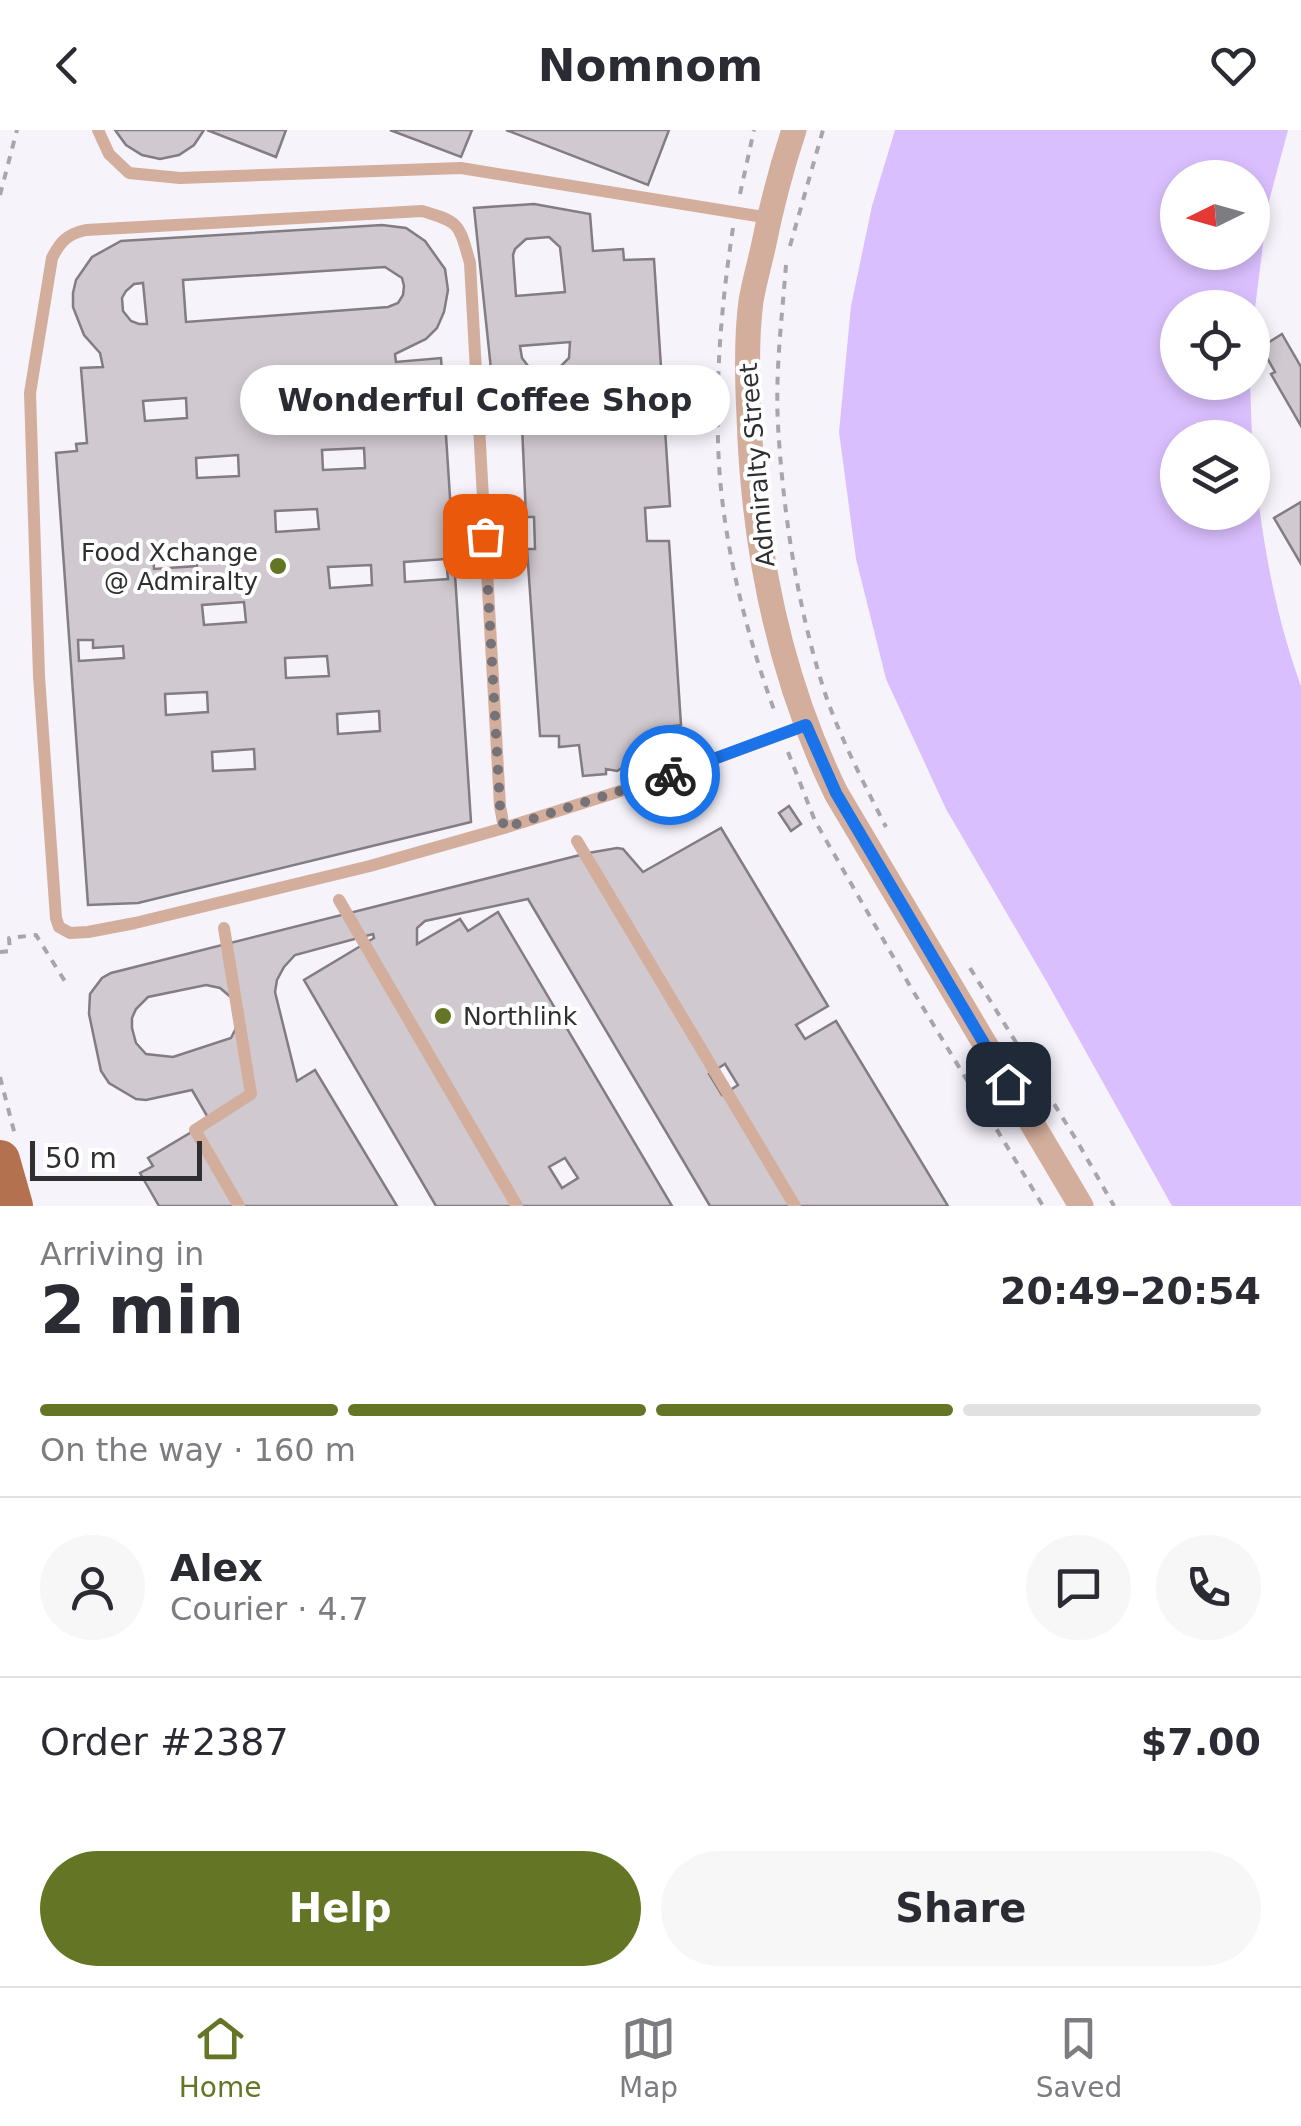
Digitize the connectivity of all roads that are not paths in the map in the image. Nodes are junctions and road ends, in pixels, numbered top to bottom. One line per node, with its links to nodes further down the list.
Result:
1 (98, 130): 3 (lane)
2 (794, 130): 3 (street, Admiralty Street)
3 (769, 218): 4 (street, Admiralty Street)
4 (806, 725): 5 (lane); 14 (street, Admiralty Street)
5 (504, 828): 5 (lane)
6 (577, 841): 13 (lane)
7 (338, 900): 12 (lane)
8 (224, 928): 11 (lane)
9 (0, 1160): 10 (main road)
10 (13, 1206)
11 (239, 1206)
12 (517, 1206)
13 (795, 1206)
14 (1081, 1206)

